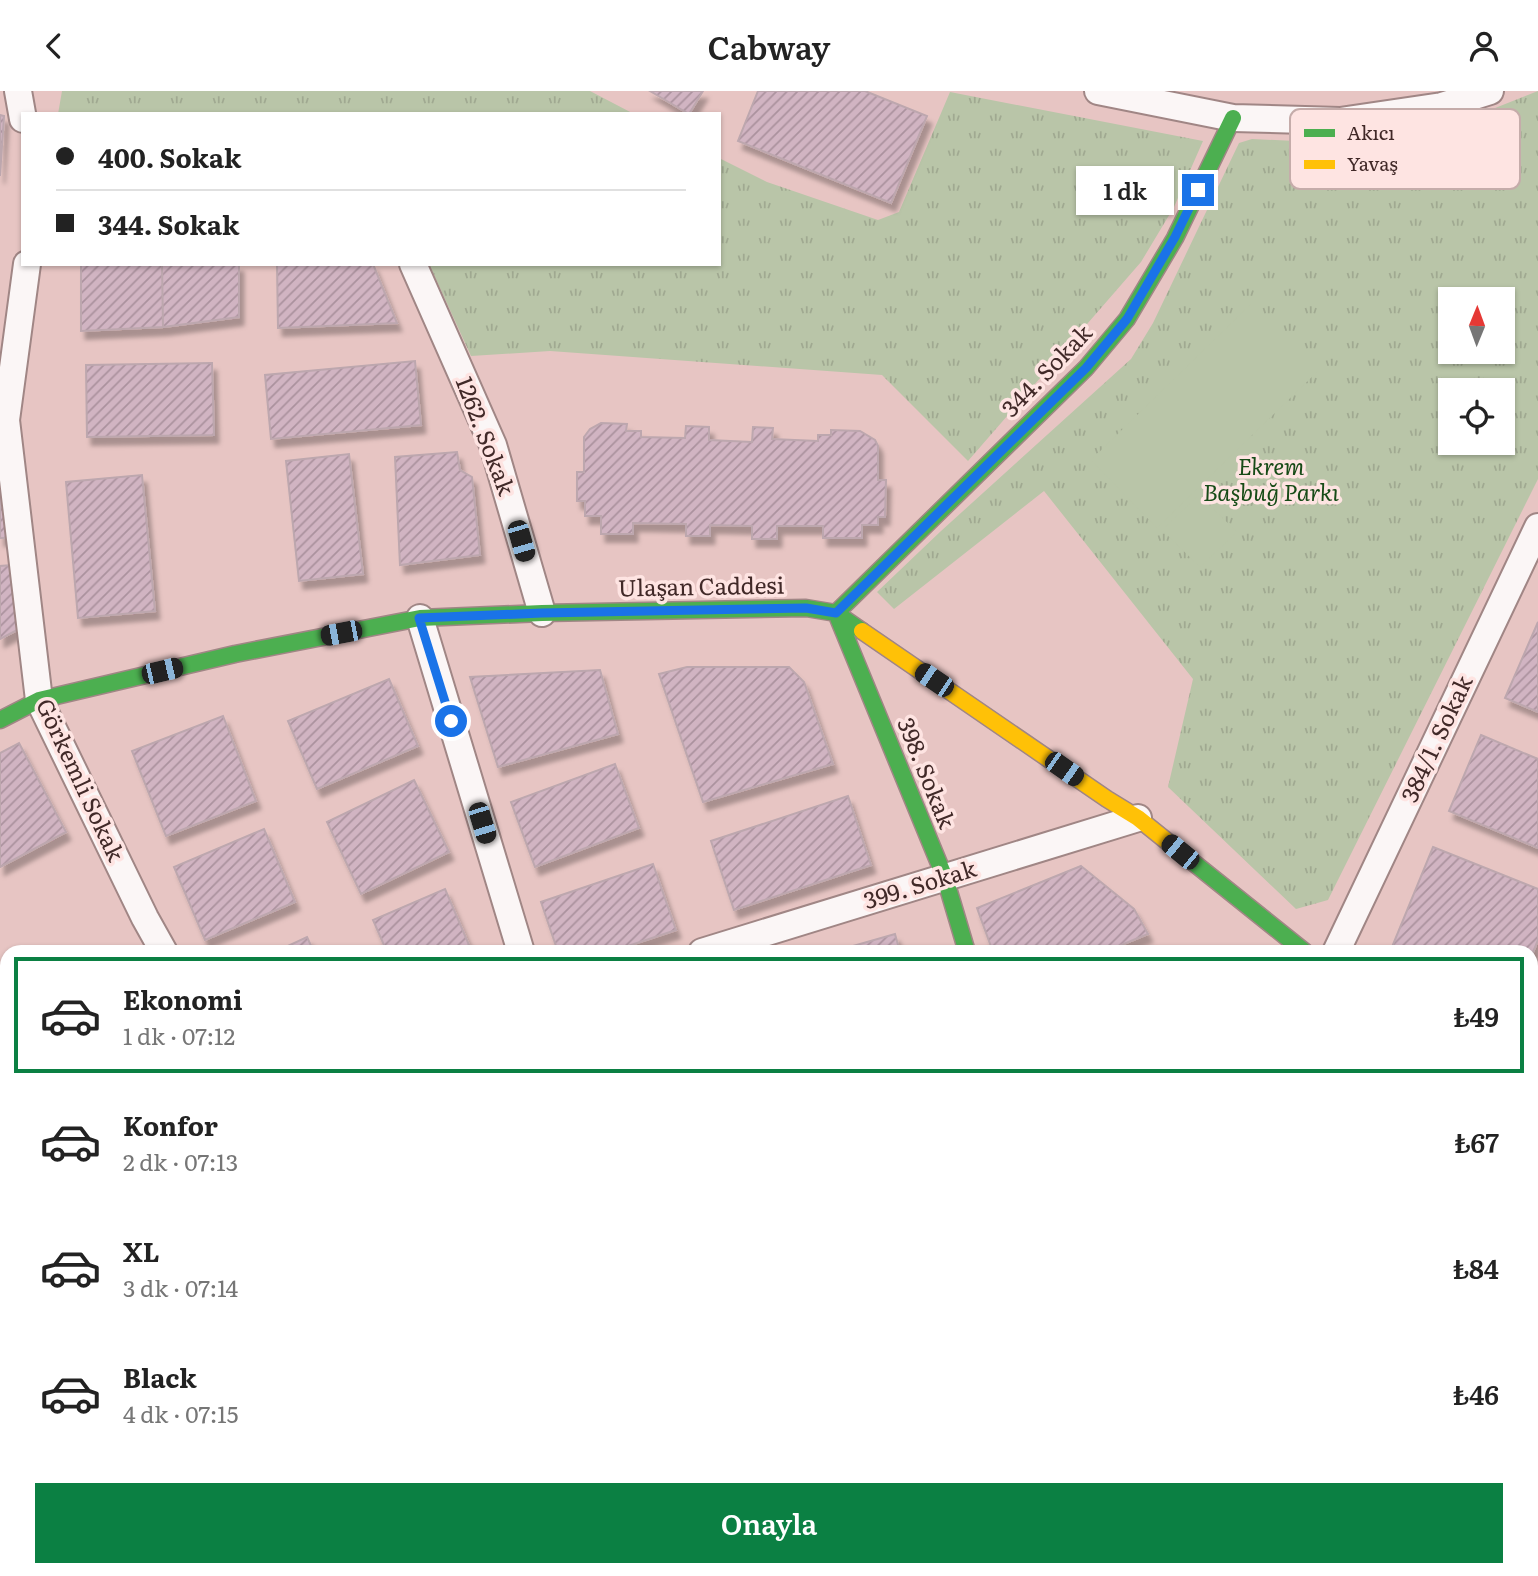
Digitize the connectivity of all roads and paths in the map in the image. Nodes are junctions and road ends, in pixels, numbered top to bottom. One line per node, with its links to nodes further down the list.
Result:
1 (18, 91): 5 (street)
2 (1098, 91): 6 (street)
3 (1490, 91): 4 (street)
4 (1427, 109)
5 (22, 112)
6 (1233, 118): 7 (street); 13 (street, 344. Sokak)
7 (1290, 120)
8 (27, 266): 10 (street, Görkemli Sokak)
9 (414, 266): 12 (street, 1262. Sokak)
10 (3, 420): 15 (street, Görkemli Sokak)
11 (1538, 527): 24 (street, 384/1. Sokak)
12 (542, 613): 13 (street, Ulaşan Caddesi); 14 (street, Ulaşan Caddesi)
13 (836, 613): 17 (street, Ulaşan Caddesi); 18 (street, 398. Sokak)
14 (419, 618): 15 (street, Ulaşan Caddesi); 20 (street)
15 (39, 700): 16 (street, Ulaşan Caddesi); 19 (street, Görkemli Sokak)
16 (0, 720)
17 (1138, 818): 18 (street, 399. Sokak); 23 (street, Ulaşan Caddesi)
18 (945, 878): 21 (street, 399. Sokak); 22 (street, 398. Sokak)
19 (160, 945)
20 (519, 945)
21 (725, 945)
22 (965, 945)
23 (1296, 945)
24 (1339, 945)

